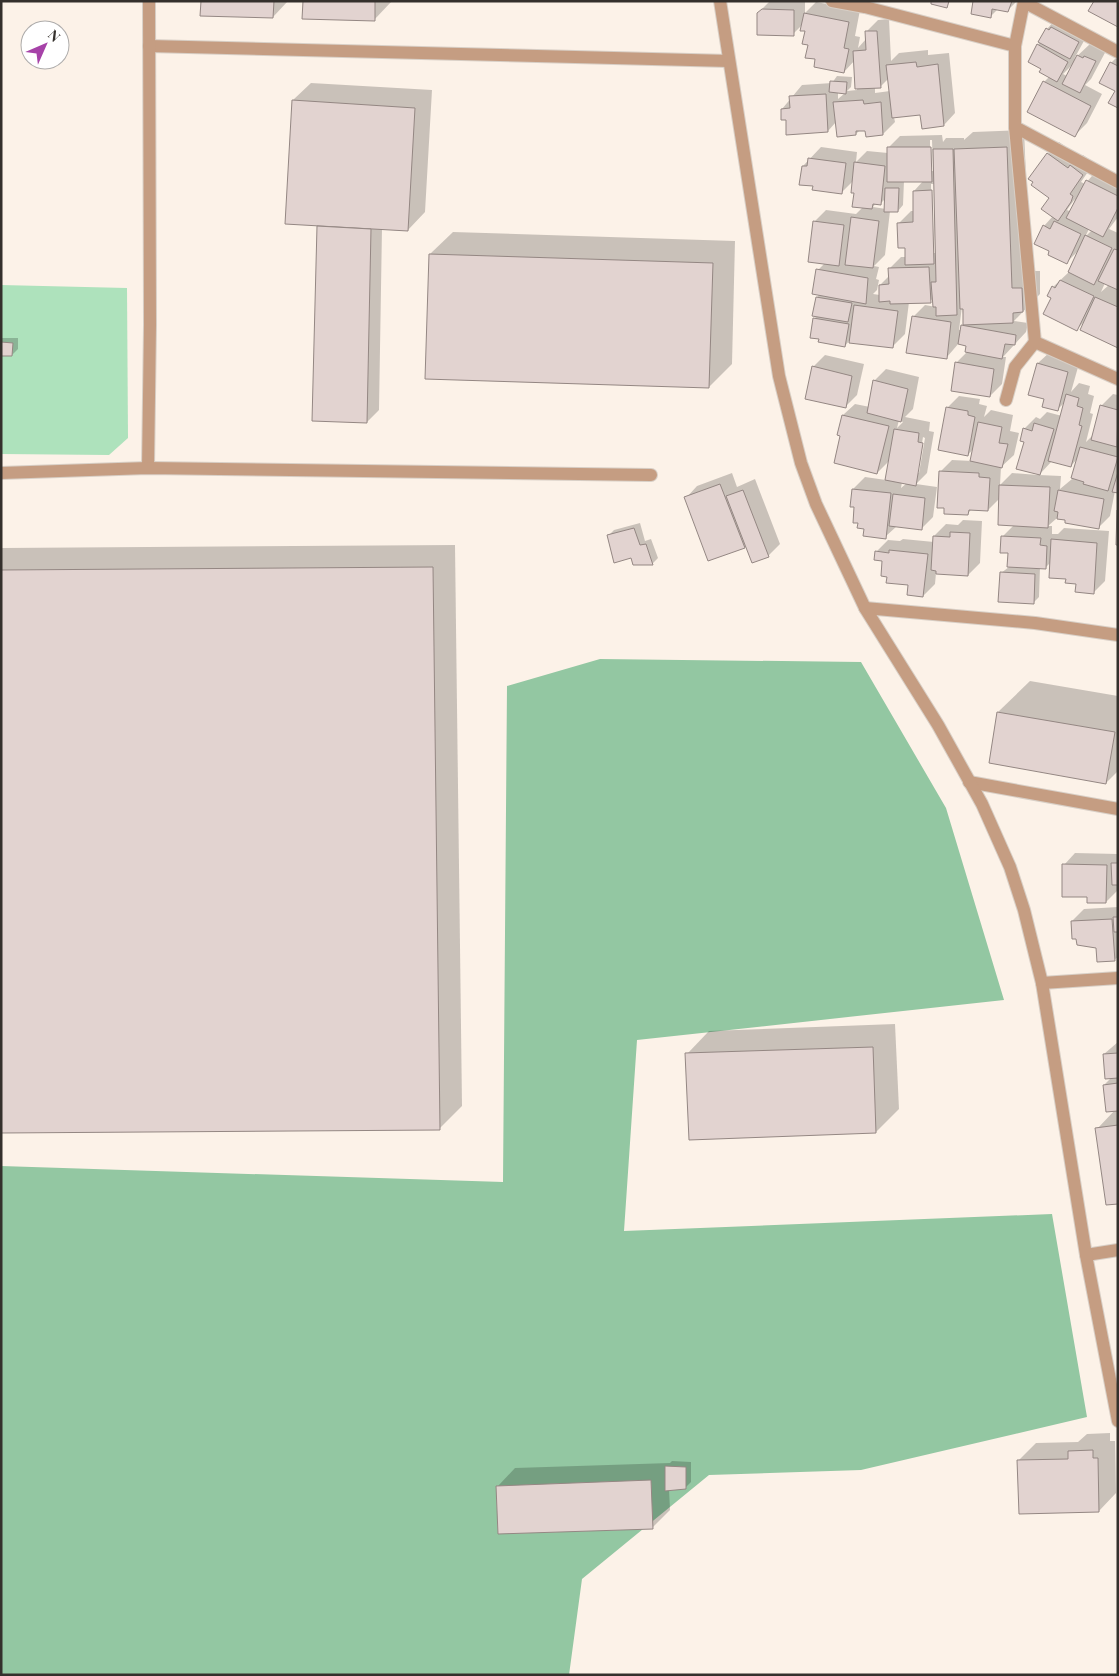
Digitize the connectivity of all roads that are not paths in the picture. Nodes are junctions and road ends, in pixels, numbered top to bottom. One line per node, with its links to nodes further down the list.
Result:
1 (149, 1): 5 (street)
2 (720, 1): 8 (street)
3 (832, 1): 6 (street)
4 (1024, 2): 6 (street); 7 (street)
5 (149, 46): 8 (street); 14 (street)
6 (1015, 46): 9 (street)
7 (1118, 52)
8 (729, 61): 17 (street)
9 (1015, 127): 10 (street); 11 (street)
10 (1118, 182)
11 (1035, 342): 12 (street); 13 (street)
12 (1118, 379)
13 (1006, 400)
14 (148, 468): 15 (street); 16 (street)
15 (1, 473)
16 (651, 475)
17 (865, 608): 18 (street); 19 (street)
18 (1118, 635)
19 (969, 782): 20 (street); 22 (street)
20 (1118, 808)
21 (1118, 978): 22 (street)
22 (1042, 983): 24 (street)
23 (1118, 1250): 24 (street)
24 (1086, 1254): 25 (street)
25 (1118, 1421)

